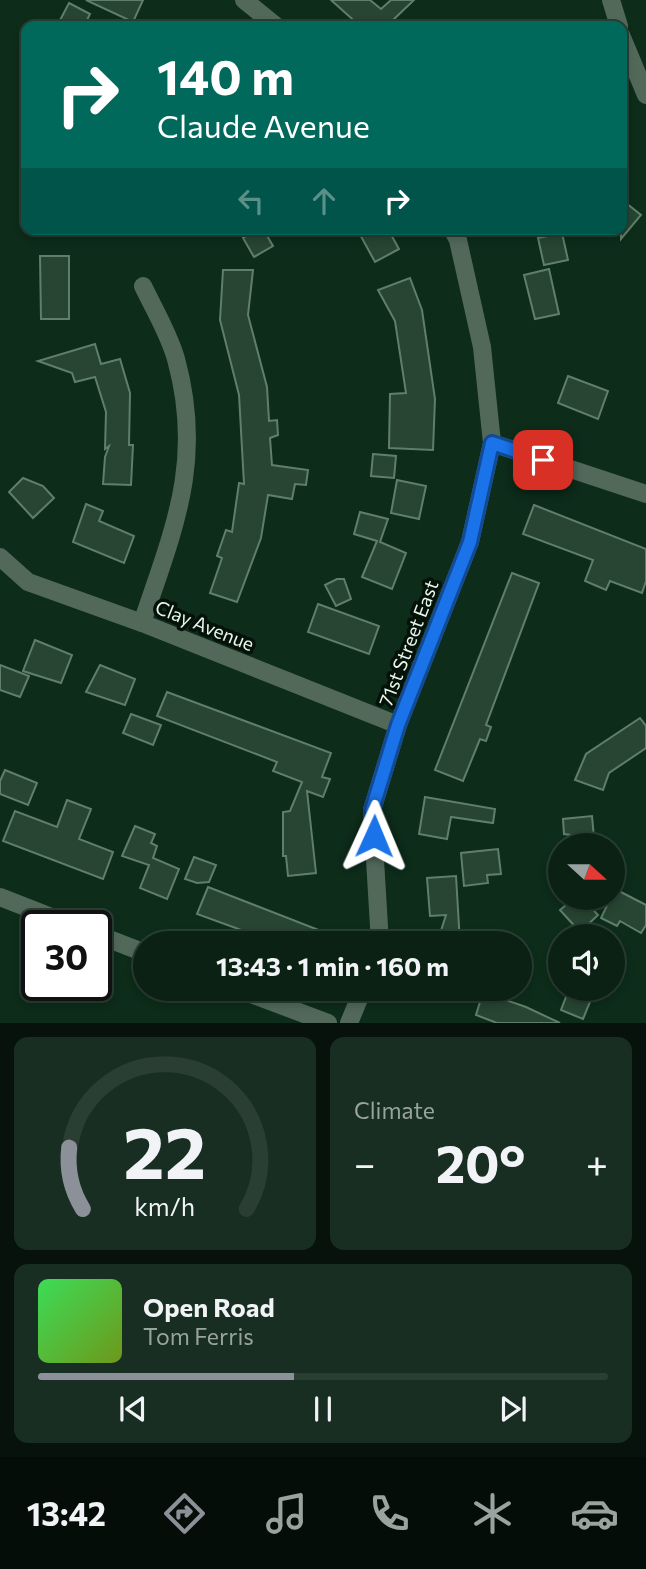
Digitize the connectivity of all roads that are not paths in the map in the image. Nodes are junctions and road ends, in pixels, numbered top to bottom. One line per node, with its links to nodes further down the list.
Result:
1 (244, 0): 3 (street)
2 (611, 0): 4 (street)
3 (270, 21)
4 (617, 21)
5 (627, 49): 6 (street)
6 (646, 95)
7 (455, 235): 9 (street, 71st Street East)
8 (143, 286): 12 (street)
9 (492, 443): 10 (street); 13 (street, 71st Street East)
10 (646, 494)
11 (0, 558): 12 (street, Clay Avenue)
12 (142, 623): 13 (street, Clay Avenue)
13 (398, 725): 16 (street, 71st Street East)
14 (0, 897): 15 (street)
15 (33, 910)
16 (379, 931)
17 (112, 940): 18 (street)
18 (133, 948)
19 (270, 1001): 21 (street)
20 (358, 1001): 22 (street)
21 (328, 1023)
22 (349, 1023)

